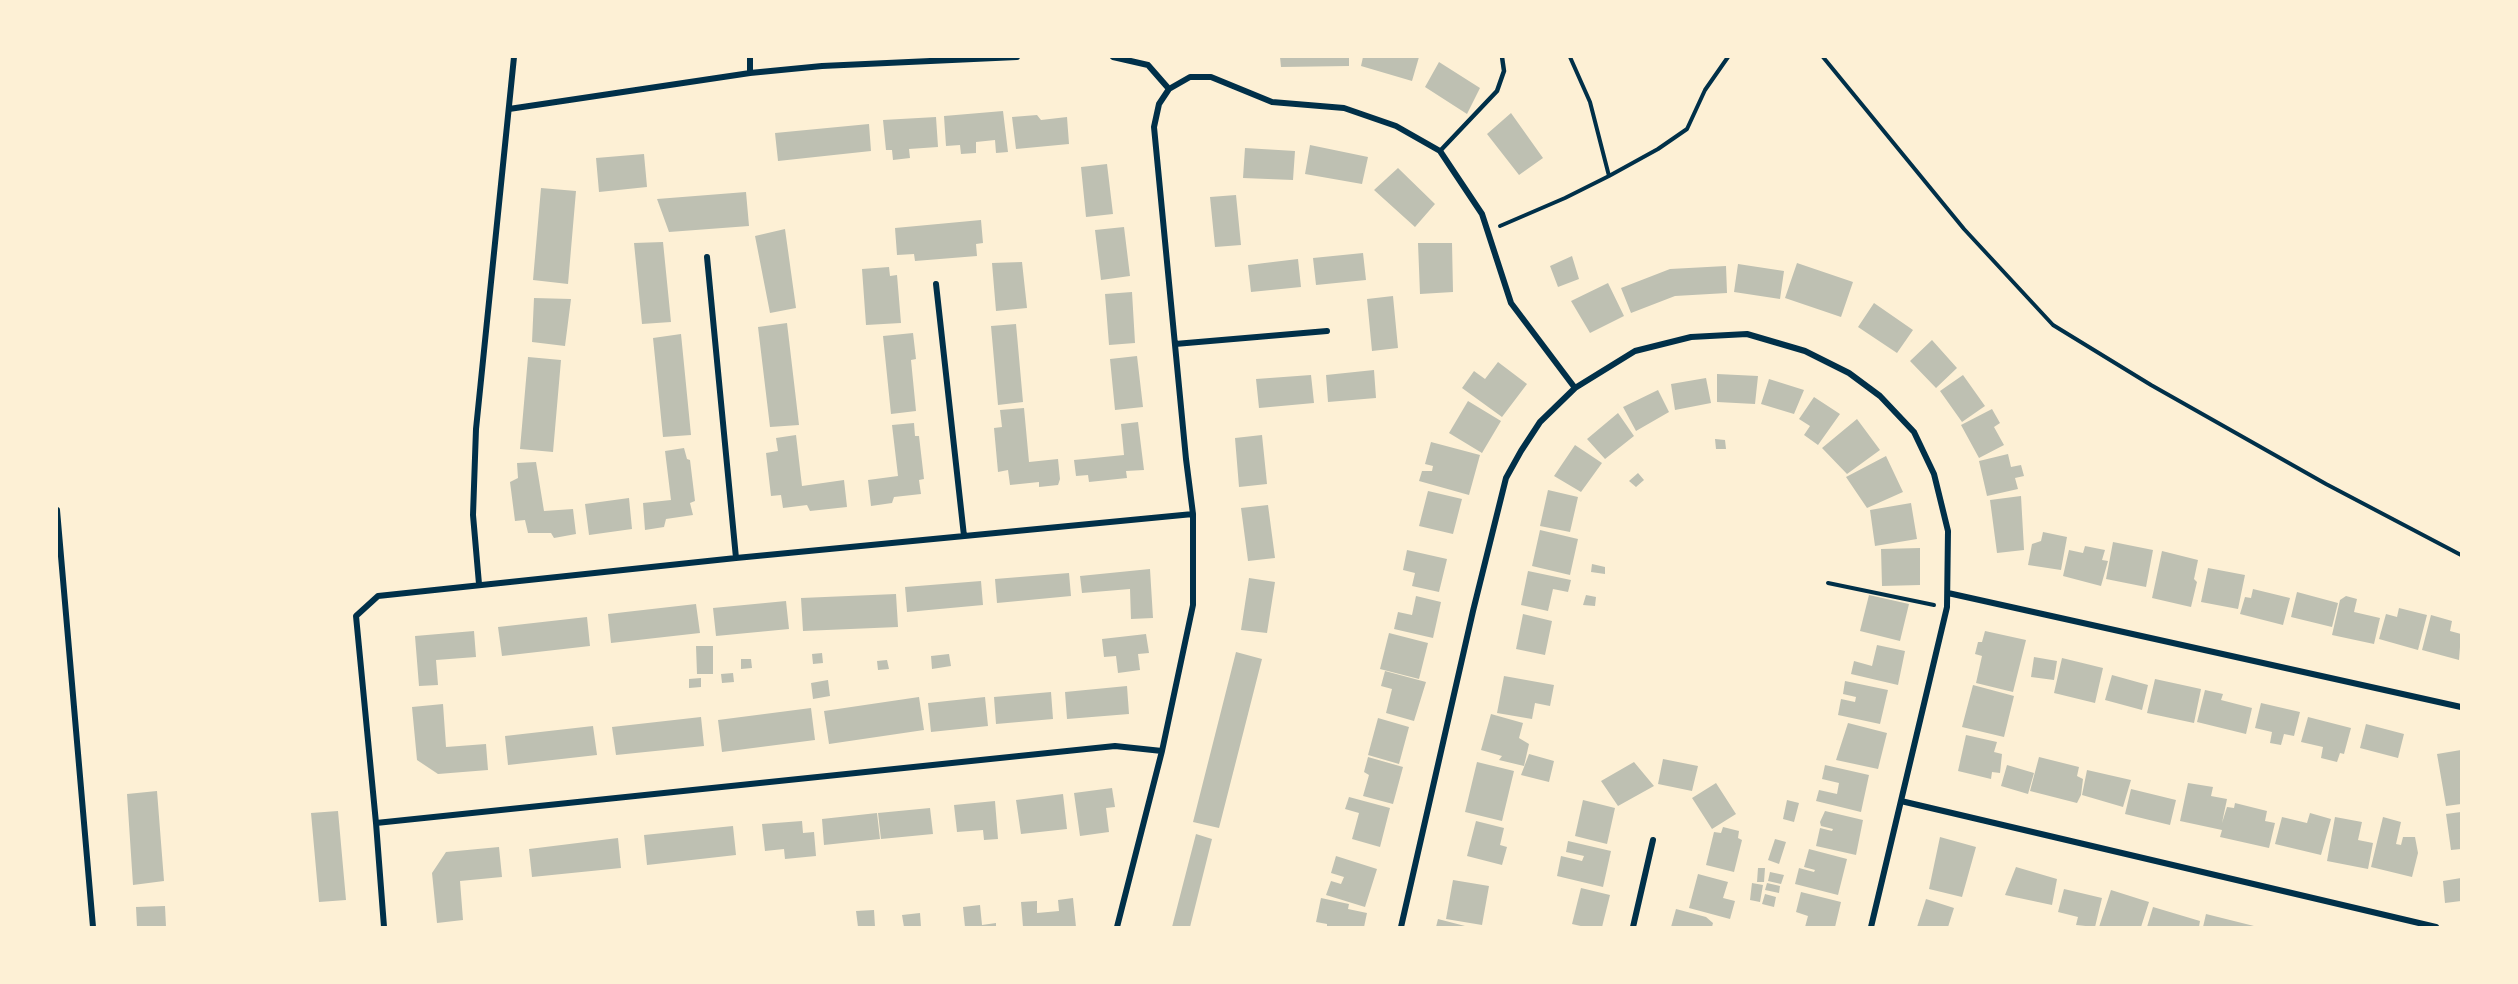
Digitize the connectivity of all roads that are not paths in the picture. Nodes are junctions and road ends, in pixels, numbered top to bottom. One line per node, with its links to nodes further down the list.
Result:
1 (514, 57): 10 (street)
2 (750, 57): 8 (street)
3 (821, 57): 7 (street)
4 (1017, 57): 7 (street)
5 (1113, 57): 9 (street)
6 (1502, 57): 11 (lane)
7 (822, 66): 8 (street)
8 (750, 73): 10 (street)
9 (1169, 89): 11 (street); 15 (street)
10 (509, 108): 21 (street)
11 (1440, 151): 16 (street)
12 (707, 257): 20 (street)
13 (936, 284): 19 (street)
14 (1327, 331): 15 (street)
15 (1175, 344): 18 (street)
16 (1575, 388): 22 (street); 31 (street)
17 (57, 510): 28 (street)
18 (1193, 514): 19 (street); 24 (street)
19 (964, 536): 20 (street)
20 (736, 558): 21 (street)
21 (479, 584): 26 (street)
22 (1948, 593): 23 (street); 25 (street)
23 (2461, 707)
24 (1162, 751): 26 (street); 30 (street)
25 (1901, 801): 33 (street); 34 (street)
26 (376, 823): 29 (street)
27 (1653, 840): 32 (street)
28 (93, 927)
29 (384, 927)
30 (1117, 927)
31 (1401, 927)
32 (1633, 927)
33 (1871, 927)
34 (2436, 927)

